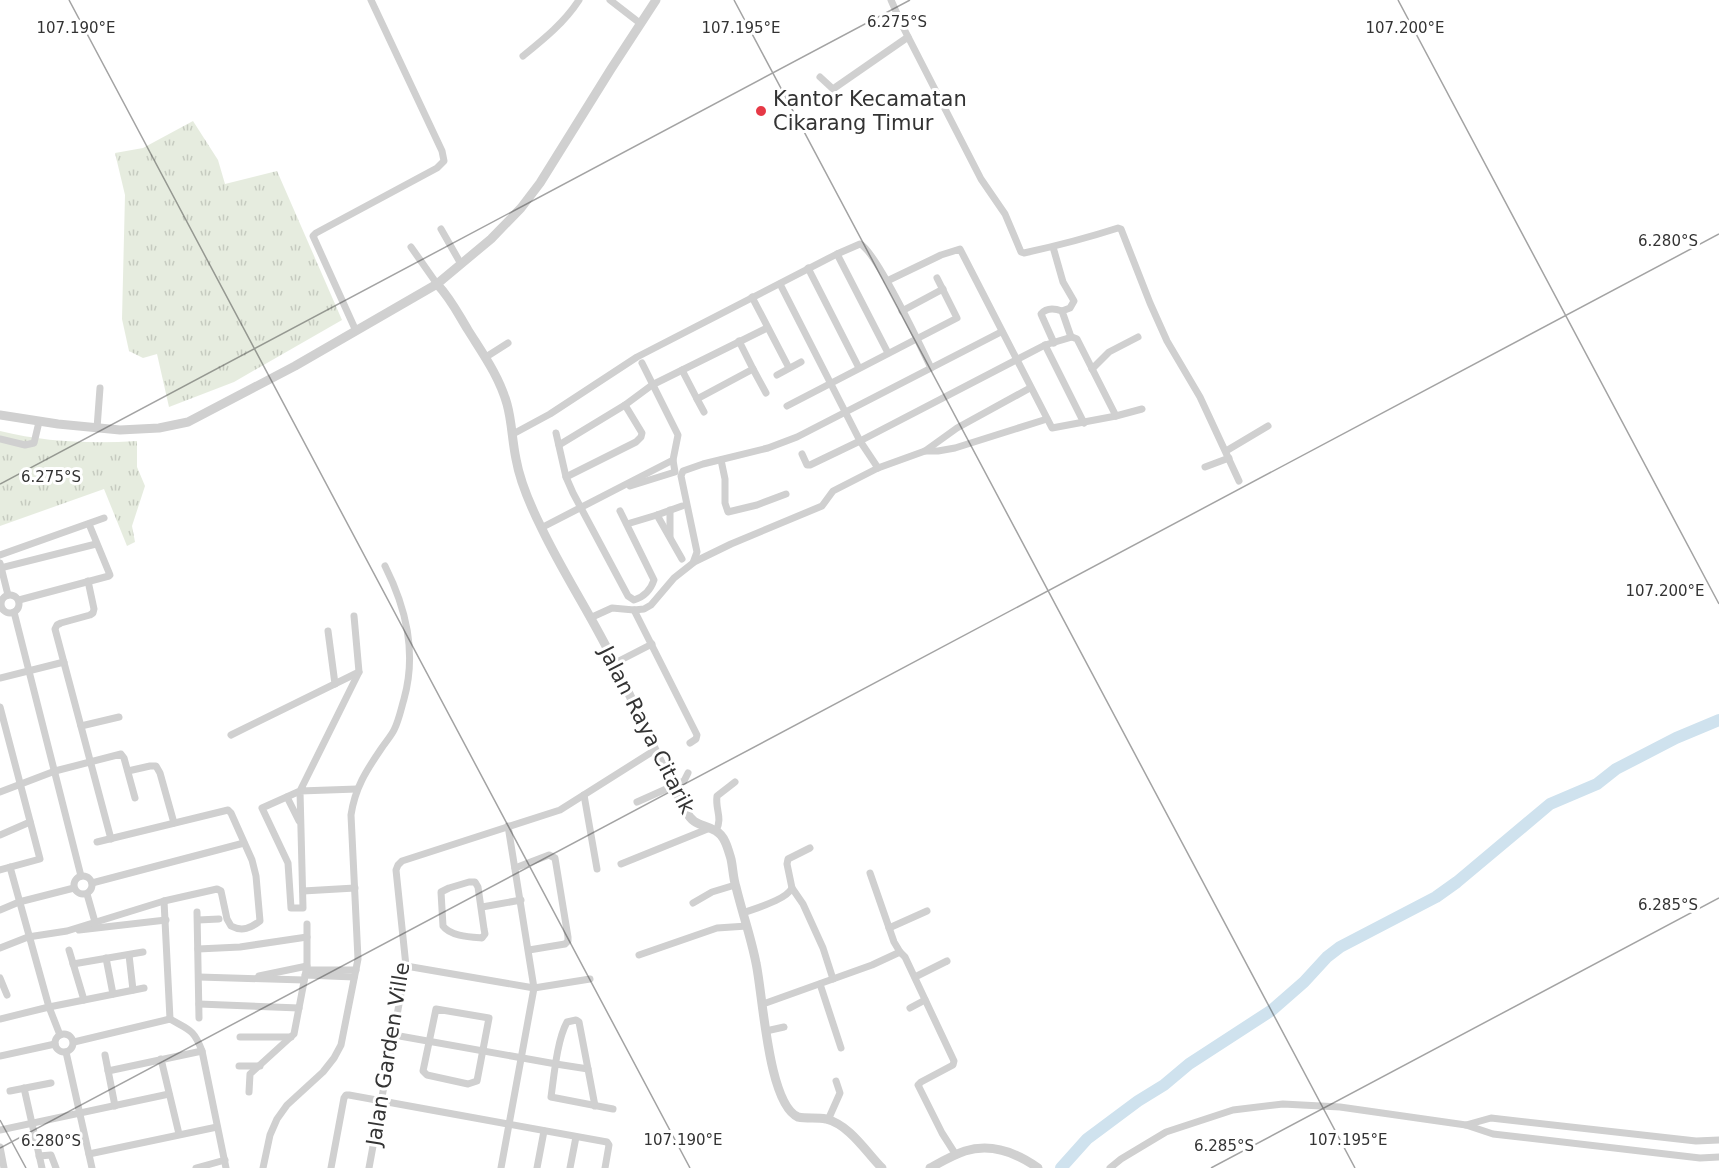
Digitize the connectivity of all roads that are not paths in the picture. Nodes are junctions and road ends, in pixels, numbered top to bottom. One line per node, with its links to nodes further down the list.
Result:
1 (370, 0): 25 (street)
2 (579, 0): 8 (street)
3 (610, 0): 6 (street)
4 (656, 0): 6 (street)
5 (891, 0): 7 (street)
6 (641, 24): 14 (street)
7 (908, 37): 9 (street); 12 (street)
8 (523, 56)
9 (820, 77)
10 (441, 229): 14 (street)
11 (411, 247): 18 (street)
12 (1053, 247): 23 (street); 71 (street)
13 (837, 254): 15 (street); 17 (street); 34 (street)
14 (461, 264): 18 (street)
15 (808, 268): 19 (street); 40 (street)
16 (937, 278): 20 (street)
17 (887, 281): 22 (street); 26 (street)
18 (437, 284): 25 (street); 35 (street, Jalan Raya Citarik)
19 (780, 284): 21 (street); 46 (street)
20 (943, 290): 22 (street); 29 (street)
21 (752, 297): 24 (street); 65 (street)
22 (902, 311): 29 (street)
23 (1062, 311): 28 (street); 32 (street)
24 (767, 327): 30 (street); 39 (street)
25 (356, 331): 63 (street)
26 (1001, 332): 36 (street); 41 (street)
27 (1138, 337): 43 (street)
28 (1071, 338): 32 (street); 43 (street)
29 (916, 339): 34 (street); 41 (street)
30 (739, 341): 42 (street); 44 (street)
31 (508, 343): 35 (street)
32 (1054, 343): 33 (street)
33 (1045, 345): 36 (street); 61 (street)
34 (888, 353): 40 (street)
35 (486, 357): 65 (street, Jalan Raya Citarik)
36 (1016, 360): 49 (street); 67 (street)
37 (801, 362): 39 (street)
38 (642, 363): 47 (street)
39 (789, 368): 45 (street)
40 (859, 368): 46 (street)
41 (931, 368): 56 (street)
42 (753, 369): 50 (street); 51 (street)
43 (1092, 369): 58 (street)
44 (682, 370): 47 (street); 51 (street)
45 (777, 375)
46 (831, 382): 53 (street); 56 (street)
47 (652, 385): 52 (street); 72 (street)
48 (100, 388): 63 (street)
49 (1030, 388): 59 (street); 69 (street)
50 (766, 393)
51 (697, 399): 55 (street)
52 (625, 405): 68 (street); 76 (street)
53 (787, 406)
54 (1142, 408): 58 (street)
55 (704, 412)
56 (845, 413): 67 (street); 73 (street)
57 (0, 415): 60 (street)
58 (1116, 416): 61 (street)
59 (1047, 419): 61 (street); 69 (street)
60 (39, 422): 63 (street); 66 (street)
61 (1084, 423)
62 (1268, 426): 71 (street)
63 (97, 428)
64 (556, 433): 68 (street)
65 (513, 434): 88 (street, Jalan Raya Citarik)
66 (0, 439)
67 (860, 441): 70 (street); 75 (street)
68 (559, 445): 76 (street)
69 (925, 451): 75 (street)
70 (802, 454)
71 (1227, 454): 74 (street); 77 (street)
72 (673, 460): 78 (street); 78 (street)
73 (721, 460): 79 (street); 93 (street)
74 (1205, 467)
75 (878, 468): 93 (street)
76 (566, 477): 81 (street)
77 (1239, 481)
78 (610, 492): 81 (street)
79 (786, 494)
80 (682, 506): 82 (street)
81 (581, 507): 87 (street); 88 (street)
82 (670, 510): 84 (street); 89 (street)
83 (620, 512): 87 (street)
84 (657, 515): 87 (street); 89 (street)
85 (104, 518): 86 (street)
86 (89, 524): 90 (street); 91 (street)
87 (627, 524)
88 (541, 528): 103 (street, Jalan Raya Citarik)
89 (670, 539): 92 (street)
90 (96, 544): 94 (street); 96 (street)
91 (0, 555)
92 (682, 559)
93 (693, 563): 100 (street)
94 (0, 566): 97 (street)
95 (385, 566): 125 (street)
96 (88, 581): 98 (street); 106 (street)
97 (8, 595): 98 (street); 99 (street)
98 (19, 600): 101 (street)
99 (1, 607): 101 (street)
100 (634, 610): 103 (street); 105 (street)
101 (14, 612): 108 (street)
102 (354, 616): 109 (street)
103 (590, 618): 107 (street, Jalan Raya Citarik)
104 (328, 631): 111 (street)
105 (652, 644): 107 (street); 116 (street)
106 (64, 662): 108 (street); 114 (street)
107 (615, 663): 117 (street, Jalan Raya Citarik)
108 (28, 671): 110 (street); 119 (street)
109 (359, 672): 111 (street); 126 (street)
110 (0, 678)
111 (335, 684): 115 (street)
112 (0, 707): 123 (street)
113 (119, 717): 114 (street)
114 (81, 726): 118 (street)
115 (231, 735)
116 (690, 743)
117 (655, 750): 124 (street, Jalan Raya Citarik); 128 (street, Jalan Garden Ville)
118 (92, 761): 119 (street); 120 (street); 138 (street)
119 (55, 771): 123 (street); 148 (street)
120 (128, 771): 130 (street); 133 (street)
121 (688, 773): 124 (street)
122 (735, 782): 136 (street)
123 (20, 784): 127 (street); 132 (street)
124 (673, 787): 131 (street); 136 (street, Jalan Raya Citarik)
125 (357, 789): 126 (street); 152 (street)
126 (300, 791): 129 (street); 134 (street)
127 (0, 792)
128 (584, 795): 135 (street, Jalan Garden Ville); 145 (street)
129 (287, 797): 134 (street); 154 (street)
130 (135, 798)
131 (637, 802)
132 (30, 822): 137 (street); 143 (street)
133 (174, 823): 138 (street); 140 (street)
134 (301, 826): 154 (street)
135 (508, 826): 144 (street); 184 (street, Jalan Garden Ville)
136 (713, 830): 142 (street); 150 (street, Jalan Raya Citarik)
137 (0, 834)
138 (111, 839): 139 (street)
139 (97, 842)
140 (244, 843): 149 (street); 157 (street)
141 (810, 848): 153 (street)
142 (621, 864)
143 (10, 867): 146 (street); 158 (street)
144 (515, 868): 156 (street); 176 (street)
145 (597, 868)
146 (0, 870)
147 (870, 873): 169 (street)
148 (81, 876): 149 (street); 151 (street)
149 (92, 883): 155 (street)
150 (735, 885): 159 (street); 163 (street, Jalan Raya Citarik)
151 (74, 888): 155 (street); 158 (street)
152 (355, 888): 154 (street); 186 (street)
153 (792, 888): 163 (street); 191 (street)
154 (303, 891)
155 (87, 894): 166 (street)
156 (521, 900): 160 (street); 176 (street)
157 (164, 901): 165 (street); 166 (street)
158 (19, 902): 161 (street); 171 (street)
159 (693, 903)
160 (482, 907): 160 (street)
161 (0, 910)
162 (927, 911): 169 (street)
163 (743, 913): 168 (street, Jalan Raya Citarik)
164 (219, 918): 174 (street)
165 (166, 920): 170 (street); 208 (street)
166 (95, 922): 170 (street)
167 (307, 924): 172 (street)
168 (747, 926): 180 (street); 202 (street, Jalan Raya Citarik)
169 (890, 928): 178 (street)
170 (67, 931): 171 (street)
171 (28, 937): 173 (street); 203 (street)
172 (307, 937): 174 (street); 185 (street)
173 (0, 948)
174 (198, 949): 187 (street)
175 (69, 950): 183 (street)
176 (529, 950): 195 (street)
177 (143, 952): 179 (street)
178 (900, 952): 188 (street); 191 (street)
179 (129, 955): 181 (street); 196 (street)
180 (639, 955)
181 (106, 958): 183 (street); 197 (street)
182 (946, 961): 188 (street)
183 (73, 964): 199 (street)
184 (406, 966): 195 (street); 212 (street, Jalan Garden Ville)
185 (306, 973): 186 (street); 189 (street); 189 (street); 204 (street)
186 (355, 974): 263 (street)
187 (199, 977): 189 (street); 201 (street)
188 (915, 977): 200 (street)
189 (249, 979)
190 (590, 979): 195 (street)
191 (833, 979): 193 (street)
192 (1, 982): 198 (street)
193 (820, 984): 202 (street); 218 (street)
194 (144, 988): 196 (street)
195 (534, 988): 224 (street)
196 (133, 990): 197 (street)
197 (113, 994): 199 (street)
198 (7, 995)
199 (84, 1000): 203 (street)
200 (926, 1000): 205 (street); 254 (street)
201 (199, 1004): 204 (street); 206 (street)
202 (763, 1004): 210 (street, Jalan Raya Citarik)
203 (49, 1007): 207 (street); 211 (street)
204 (299, 1008): 214 (street)
205 (910, 1008)
206 (199, 1018)
207 (0, 1019)
208 (170, 1019): 215 (street); 220 (street)
209 (784, 1027): 210 (street)
210 (766, 1031): 242 (street, Jalan Raya Citarik)
211 (60, 1035): 215 (street); 217 (street)
212 (394, 1035): 216 (street); 237 (street, Jalan Garden Ville)
213 (240, 1036): 214 (street)
214 (291, 1036): 228 (street)
215 (74, 1042): 219 (street)
216 (428, 1042): 221 (street); 221 (street); 221 (street)
217 (55, 1044): 219 (street); 223 (street)
218 (841, 1048)
219 (66, 1052): 241 (street)
220 (202, 1052): 225 (street); 246 (street)
221 (484, 1052): 224 (street)
222 (105, 1055): 230 (street)
223 (0, 1056)
224 (520, 1058): 226 (street); 244 (street)
225 (161, 1059): 230 (street); 236 (street)
226 (556, 1064): 229 (street); 229 (street); 239 (street)
227 (239, 1066): 228 (street)
228 (260, 1066): 235 (street)
229 (588, 1069): 239 (street)
230 (108, 1071): 238 (street)
231 (836, 1081): 242 (street)
232 (51, 1083): 233 (street)
233 (24, 1088): 234 (street); 243 (street)
234 (10, 1091)
235 (249, 1092)
236 (169, 1094): 238 (street); 249 (street)
237 (381, 1101): 244 (street); 264 (street); 265 (street, Jalan Garden Ville)
238 (115, 1106): 241 (street)
239 (595, 1106): 240 (street)
240 (613, 1109)
241 (79, 1113): 243 (street); 253 (street)
242 (828, 1120): 270 (street, Jalan Raya Citarik)
243 (32, 1124): 247 (street); 255 (street)
244 (508, 1124): 248 (street); 266 (street)
245 (1466, 1125): 251 (street); 256 (street); 273 (street)
246 (217, 1127): 249 (street); 257 (street)
247 (0, 1131)
248 (544, 1131): 250 (street); 267 (street)
249 (179, 1134): 253 (street)
250 (576, 1137): 268 (street); 269 (street)
251 (1719, 1140)
252 (0, 1147): 258 (street)
253 (88, 1154): 261 (street)
254 (957, 1155): 271 (street); 272 (street)
255 (39, 1156): 259 (street); 260 (street)
256 (1719, 1157)
257 (225, 1164): 262 (street)
258 (4, 1168)
259 (42, 1168)
260 (56, 1168)
261 (92, 1168)
262 (196, 1168)
263 (263, 1168)
264 (332, 1168)
265 (369, 1168)
266 (501, 1168)
267 (537, 1168)
268 (570, 1168)
269 (605, 1168)
270 (882, 1168)
271 (930, 1168)
272 (1038, 1168)
273 (1110, 1168)

